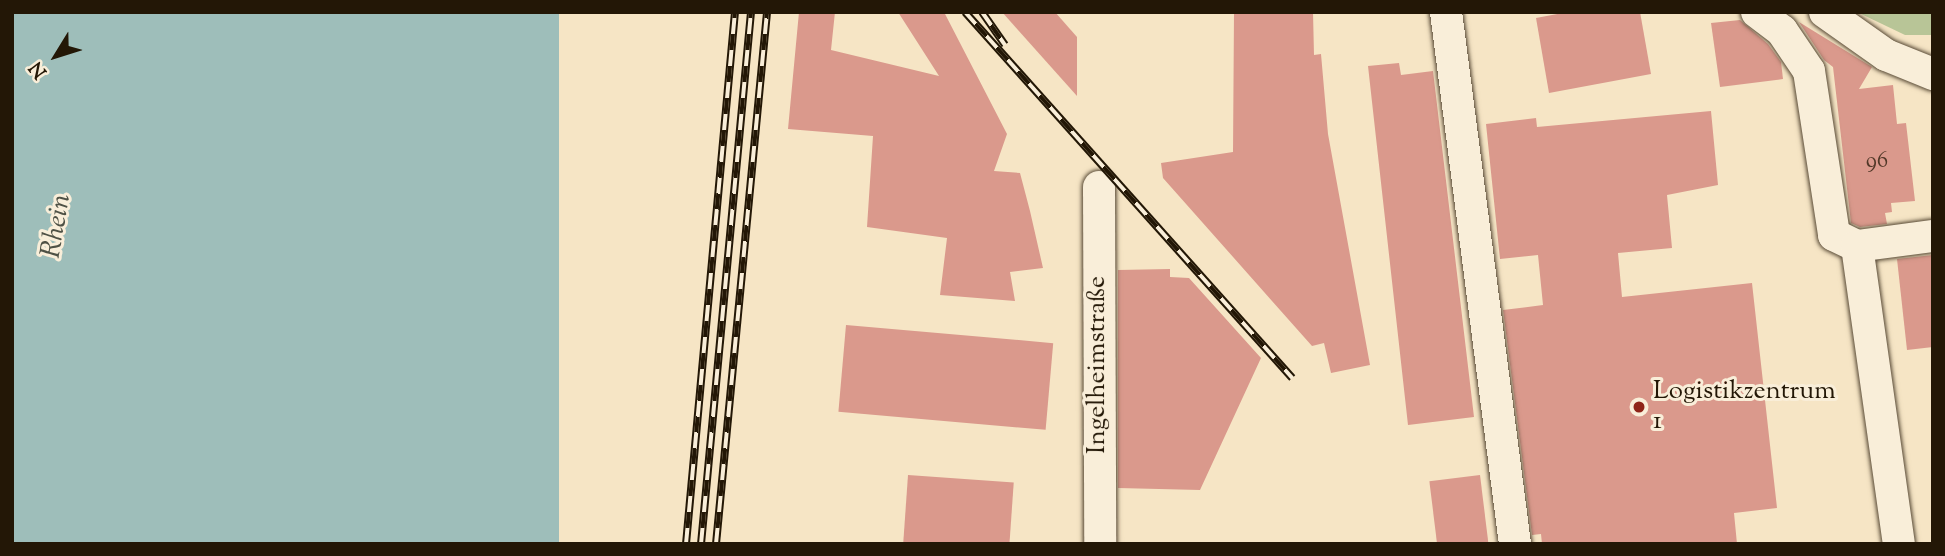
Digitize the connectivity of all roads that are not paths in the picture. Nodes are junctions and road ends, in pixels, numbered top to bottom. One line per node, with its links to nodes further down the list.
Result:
1 (1446, 12): 9 (street)
2 (1757, 12): 7 (street)
3 (1825, 12): 4 (street)
4 (1933, 74)
5 (1098, 187): 8 (street, Ingelheimstraße)
6 (1933, 236): 7 (street)
7 (1857, 247): 10 (street)
8 (1100, 544)
9 (1515, 544)
10 (1899, 544)

